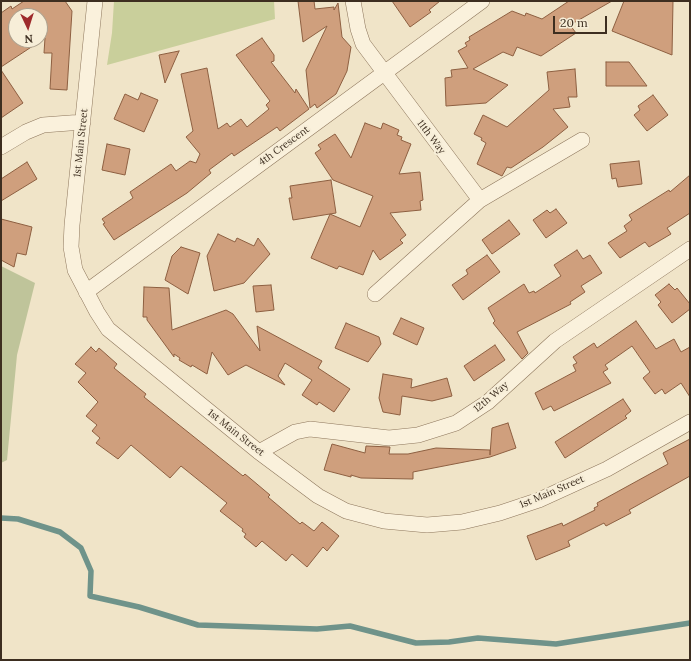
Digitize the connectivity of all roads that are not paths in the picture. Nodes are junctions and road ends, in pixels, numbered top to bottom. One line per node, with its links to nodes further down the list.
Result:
1 (95, 1): 5 (street, 1st Main Street)
2 (353, 1): 4 (street, 11th Way)
3 (482, 1): 4 (street, 4th Crescent)
4 (383, 73): 8 (street, 11th Way); 10 (street, 4th Crescent)
5 (84, 122): 7 (street); 10 (street, 1st Main Street)
6 (582, 140): 8 (street)
7 (1, 147)
8 (480, 200): 11 (street)
9 (690, 249): 13 (street, 12th Way)
10 (86, 292): 13 (street, 1st Main Street)
11 (375, 294)
12 (690, 422): 13 (street, 1st Main Street)
13 (259, 452)

